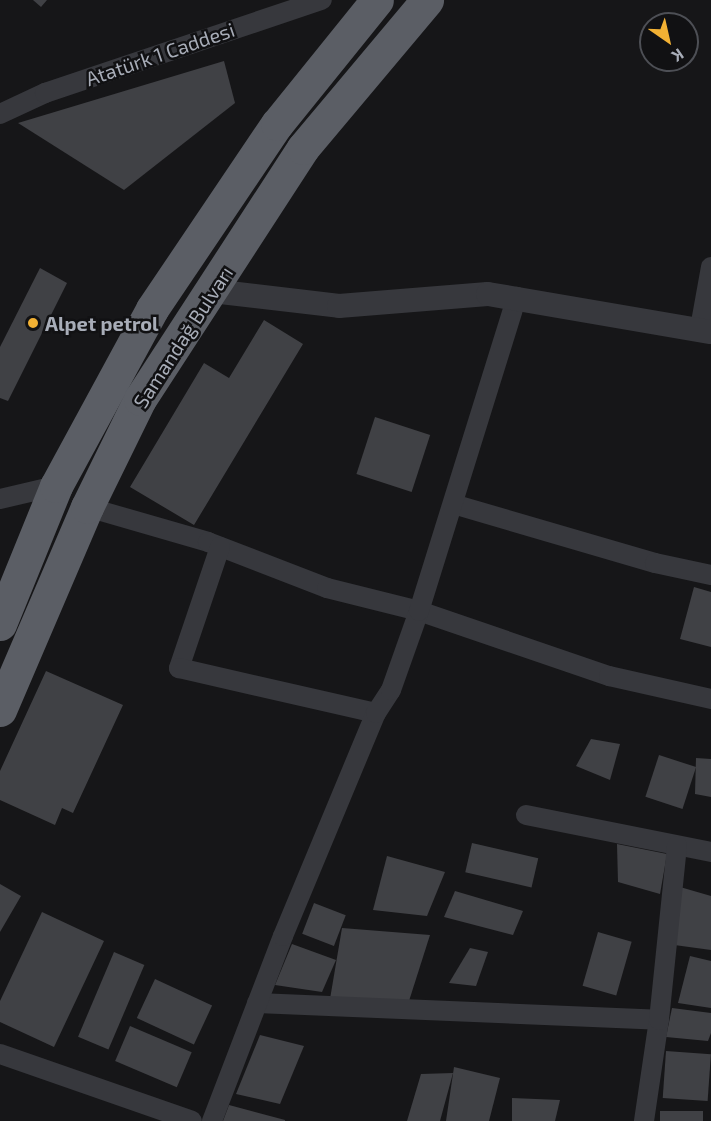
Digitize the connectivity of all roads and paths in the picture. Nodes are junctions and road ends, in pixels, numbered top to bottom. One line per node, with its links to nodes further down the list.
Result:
1 (322, 0): 4 (street, Atatürk 1 Caddesi)
2 (377, 0): 9 (highway, Samandağ Bulvarı)
3 (427, 0): 6 (highway, Samandağ Bulvarı)
4 (0, 114)
5 (711, 267): 8 (street)
6 (212, 291): 7 (street); 12 (highway, Samandağ Bulvarı)
7 (517, 297): 8 (street); 11 (street)
8 (705, 330)
9 (56, 486): 10 (street); 15 (highway, Samandağ Bulvarı)
10 (0, 499)
11 (453, 504): 14 (street); 16 (street)
12 (87, 507): 13 (street); 18 (highway, Samandağ Bulvarı)
13 (219, 547): 16 (street); 19 (street)
14 (711, 575)
15 (4, 604)
16 (419, 611): 17 (street); 19 (street)
17 (711, 699)
18 (0, 710)
19 (376, 713): 23 (street)
20 (526, 815): 21 (street)
21 (677, 846): 22 (street); 24 (street)
22 (711, 852)
23 (257, 1004): 24 (street); 27 (street)
24 (658, 1020): 28 (street)
25 (0, 1054): 26 (street)
26 (192, 1121)
27 (212, 1121)
28 (644, 1121)

